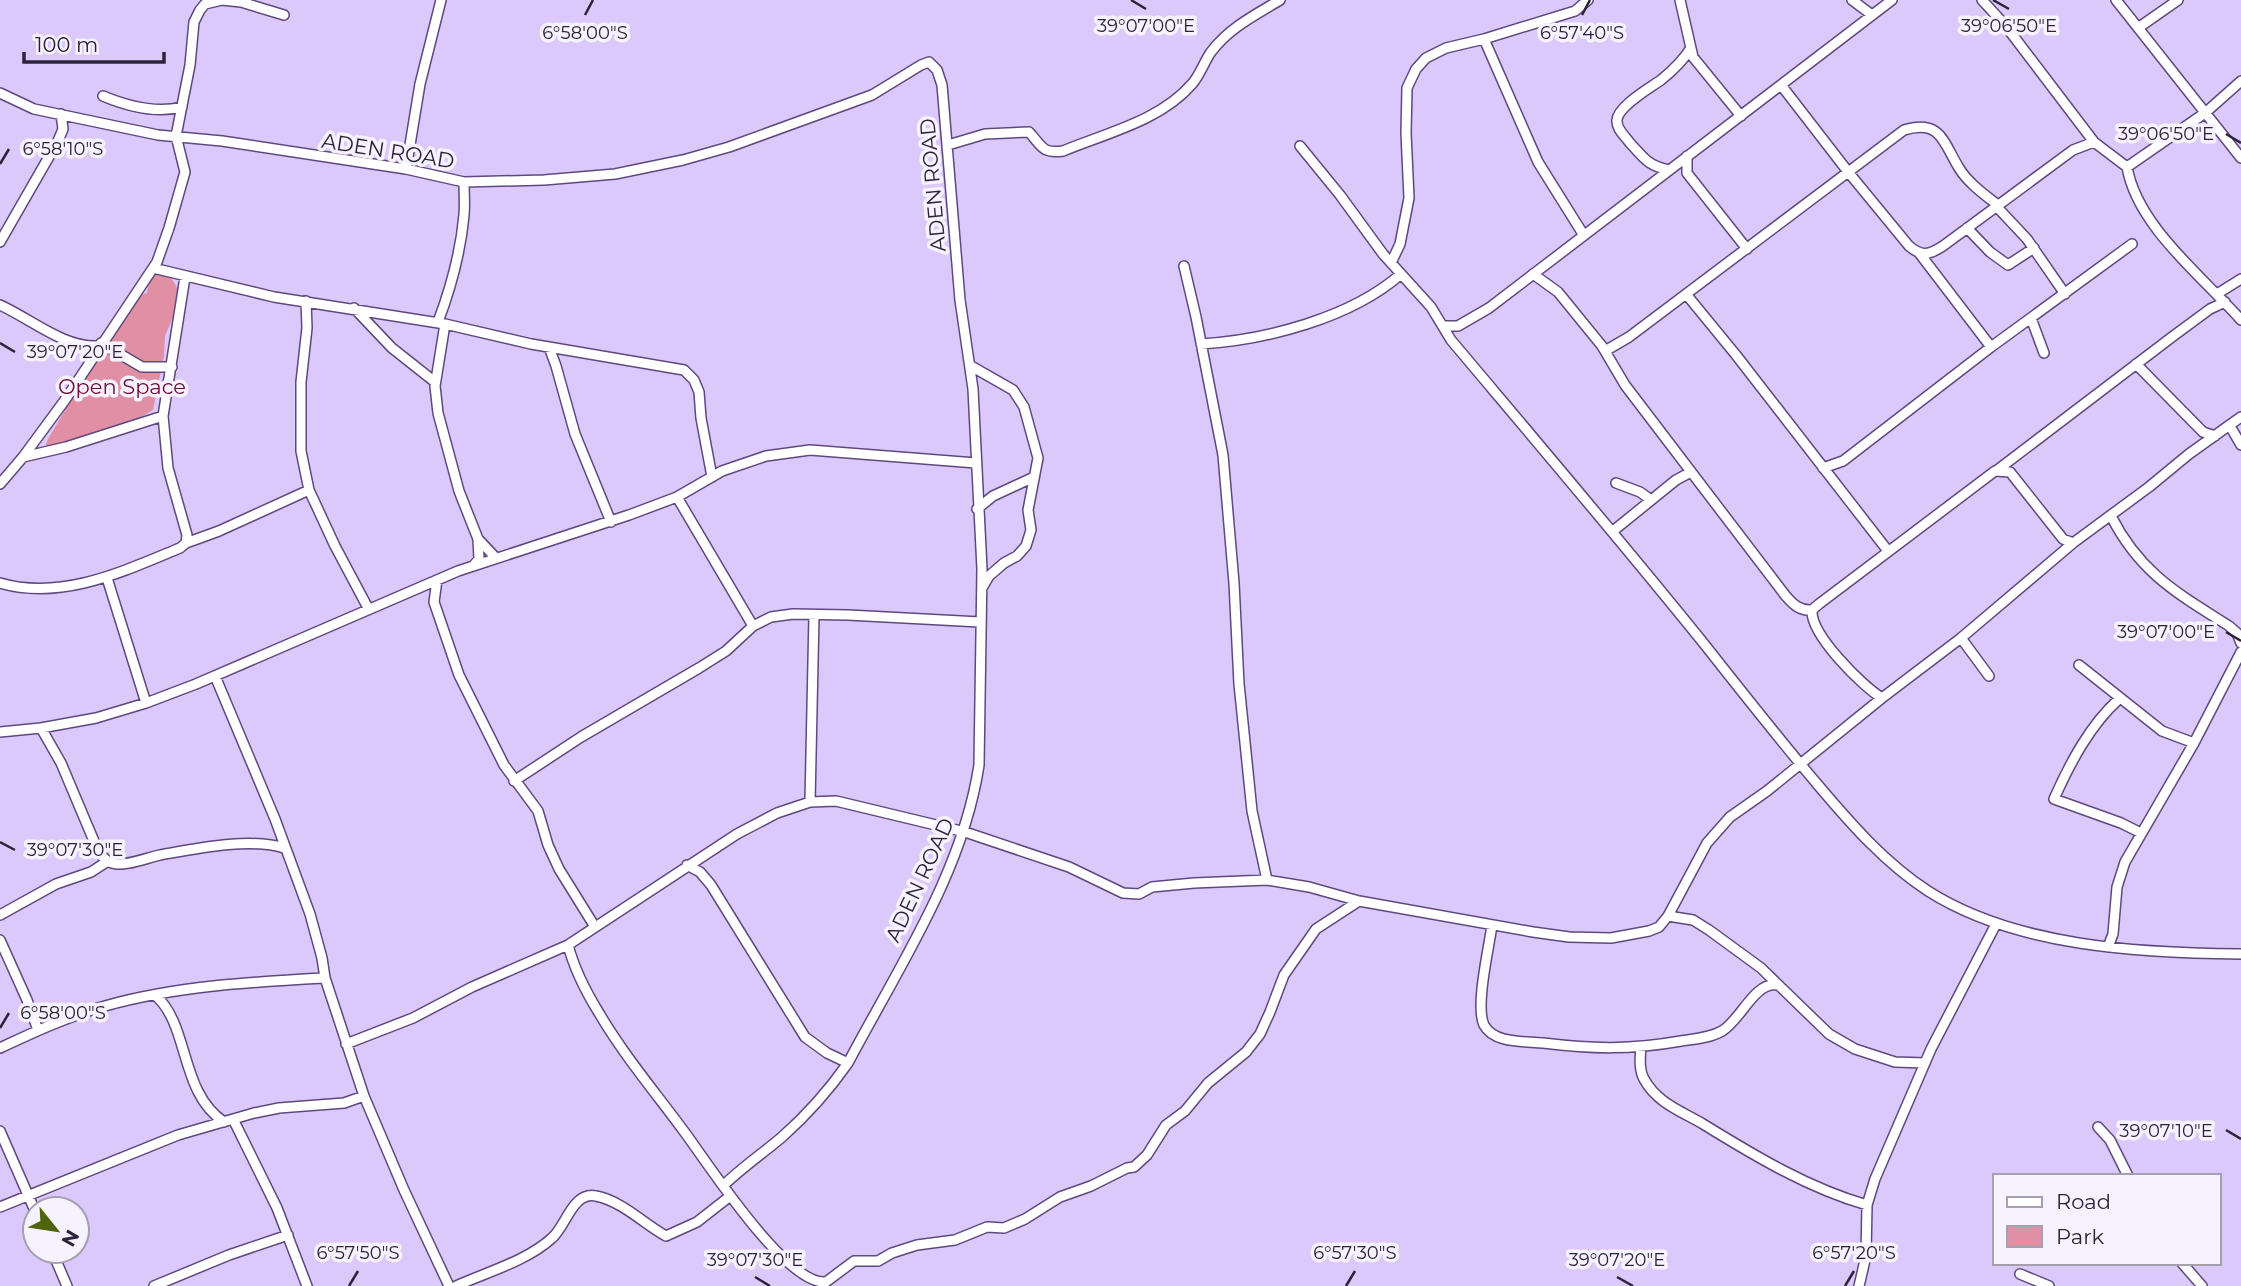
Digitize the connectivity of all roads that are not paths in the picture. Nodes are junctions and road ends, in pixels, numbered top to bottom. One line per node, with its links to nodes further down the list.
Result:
1 (441, 0): 30 (street)
2 (1280, 0): 25 (street)
3 (1588, 0): 13 (street)
4 (1680, 0): 14 (street)
5 (1852, 0): 11 (street)
6 (1892, 0): 11 (street)
7 (1982, 0): 24 (street)
8 (2116, 0): 12 (street)
9 (2178, 0): 12 (street)
10 (284, 15): 19 (street)
11 (1872, 15): 16 (street)
12 (2138, 29): 20 (street)
13 (1484, 39): 36 (street); 42 (street)
14 (1691, 48): 22 (street); 31 (street)
15 (2241, 81): 20 (street)
16 (1781, 85): 22 (street); 32 (street)
17 (0, 93): 21 (street, ADEN ROAD)
18 (103, 96): 19 (street)
19 (181, 107): 23 (street)
20 (2205, 113): 28 (street); 29 (street)
21 (61, 114): 23 (street, ADEN ROAD); 37 (street)
22 (1741, 116): 27 (street)
23 (176, 136): 30 (street, ADEN ROAD); 44 (street)
24 (2094, 142): 29 (street); 34 (street)
25 (948, 145): 33 (street, ADEN ROAD); 67 (street, ADEN ROAD)
26 (1300, 146): 42 (street)
27 (1687, 156): 31 (street); 40 (street)
28 (2241, 158)
29 (2127, 167): 51 (street)
30 (406, 169): 33 (street, ADEN ROAD)
31 (1669, 170): 36 (street)
32 (1849, 173): 34 (street); 40 (street); 41 (street)
33 (464, 181): 58 (street)
34 (1998, 206): 35 (street); 39 (street)
35 (1967, 228): 39 (street); 41 (street)
36 (1583, 234): 46 (street)
37 (0, 243)
38 (2132, 244): 50 (street)
39 (2034, 248): 50 (street)
40 (1747, 249): 49 (street)
41 (1920, 254): 63 (street)
42 (1391, 263): 45 (street)
43 (1184, 266): 61 (street)
44 (153, 268): 47 (street); 60 (street)
45 (1401, 274): 59 (street); 61 (street)
46 (1533, 274): 59 (street); 64 (street)
47 (185, 278): 52 (street); 68 (street)
48 (2241, 279): 51 (street)
49 (1686, 294): 64 (street); 77 (street)
50 (2065, 294): 56 (street)
51 (2217, 294): 53 (street)
52 (306, 302): 55 (street); 84 (street)
53 (2225, 302): 57 (street); 66 (street)
54 (0, 305): 60 (street)
55 (354, 308): 58 (street); 69 (street)
56 (2031, 318): 63 (street); 65 (street)
57 (2241, 320)
58 (442, 323): 62 (street); 69 (street)
59 (1443, 326): 90 (street)
60 (100, 344): 68 (street); 75 (street)
61 (1201, 344): 128 (street)
62 (549, 347): 80 (street); 89 (street)
63 (1991, 347): 77 (street)
64 (1605, 351): 79 (street)
65 (2043, 353)
66 (2136, 364): 73 (street); 78 (street)
67 (971, 366): 76 (street, ADEN ROAD); 81 (street)
68 (172, 367): 70 (street)
69 (435, 382): 91 (street)
70 (163, 416): 75 (street); 92 (street)
71 (2241, 417): 72 (street)
72 (2230, 426): 73 (street); 74 (street)
73 (2215, 436): 88 (street)
74 (2241, 445)
75 (23, 457): 83 (street)
76 (976, 463): 80 (street); 87 (street, ADEN ROAD)
77 (1823, 468): 94 (street)
78 (1995, 471): 93 (street); 94 (street)
79 (1691, 472): 86 (street); 104 (street)
80 (712, 477): 85 (street)
81 (1034, 477): 87 (street); 101 (street)
82 (1616, 483): 86 (street)
83 (0, 484)
84 (309, 490): 92 (street); 103 (street)
85 (677, 496): 89 (street); 107 (street)
86 (1651, 500): 90 (street)
87 (977, 509): 101 (street, ADEN ROAD)
88 (2110, 516): 93 (street); 109 (street)
89 (611, 522): 95 (street)
90 (1614, 531): 120 (street)
91 (478, 539): 95 (street); 96 (street)
92 (186, 543): 97 (street)
93 (2073, 544): 108 (street)
94 (1888, 551): 104 (street)
95 (496, 558): 96 (street)
96 (474, 565): 98 (street)
97 (107, 578): 99 (street); 116 (street)
98 (438, 580): 100 (street); 102 (street)
99 (0, 583)
100 (421, 588): 102 (street); 103 (street)
101 (982, 589): 106 (street, ADEN ROAD)
102 (434, 602): 121 (street)
103 (368, 608): 112 (street)
104 (1812, 610): 114 (street)
105 (814, 615): 106 (street); 107 (street); 122 (street)
106 (980, 622): 123 (street, ADEN ROAD)
107 (753, 626): 121 (street)
108 (1961, 638): 113 (street); 114 (street)
109 (2241, 643)
110 (2241, 652): 119 (street)
111 (2079, 664): 115 (street)
112 (215, 676): 116 (street); 125 (street)
113 (1989, 676)
114 (1882, 698): 120 (street)
115 (2119, 699): 119 (street); 124 (street)
116 (146, 703): 117 (street)
117 (41, 728): 118 (street); 126 (street)
118 (0, 732)
119 (2194, 743): 124 (street)
120 (1800, 764): 131 (street); 132 (street)
121 (514, 781): 134 (street)
122 (810, 802): 123 (street); 127 (street)
123 (965, 832): 128 (street); 146 (street, ADEN ROAD)
124 (2141, 833): 137 (street)
125 (284, 848): 126 (street); 139 (street)
126 (108, 861): 130 (street)
127 (687, 865): 134 (street); 146 (street)
128 (1267, 880): 129 (street)
129 (1359, 901): 133 (street); 155 (street)
130 (0, 915)
131 (1668, 916): 133 (street); 140 (street)
132 (1996, 924): 137 (street); 147 (street)
133 (1492, 925): 144 (street)
134 (595, 927): 136 (street)
135 (0, 940): 142 (street)
136 (568, 945): 143 (street); 153 (street)
137 (2108, 947): 138 (street)
138 (2241, 954)
139 (325, 978): 141 (street); 143 (street)
140 (1777, 985): 144 (street); 147 (street)
141 (155, 995): 142 (street); 149 (street)
142 (38, 1030): 145 (street)
143 (346, 1044): 148 (street)
144 (1641, 1047): 157 (street)
145 (0, 1048)
146 (848, 1063): 153 (street, ADEN ROAD)
147 (1925, 1063): 157 (street)
148 (364, 1096): 149 (street); 166 (street)
149 (228, 1121): 154 (street); 159 (street)
150 (2098, 1127): 152 (street)
151 (0, 1131): 154 (street)
152 (2127, 1174)
153 (723, 1186): 155 (street)
154 (28, 1195)
155 (729, 1197): 167 (street)
156 (21, 1198): 158 (street)
157 (1867, 1205): 168 (street)
158 (0, 1207)
159 (288, 1235): 164 (street); 165 (street)
160 (58, 1265): 163 (street)
161 (2184, 1265): 170 (street)
162 (2020, 1274): 169 (street)
163 (67, 1286)
164 (154, 1286)
165 (307, 1286)
166 (449, 1286)
167 (456, 1286)
168 (1859, 1286)
169 (2049, 1286)
170 (2202, 1286)

